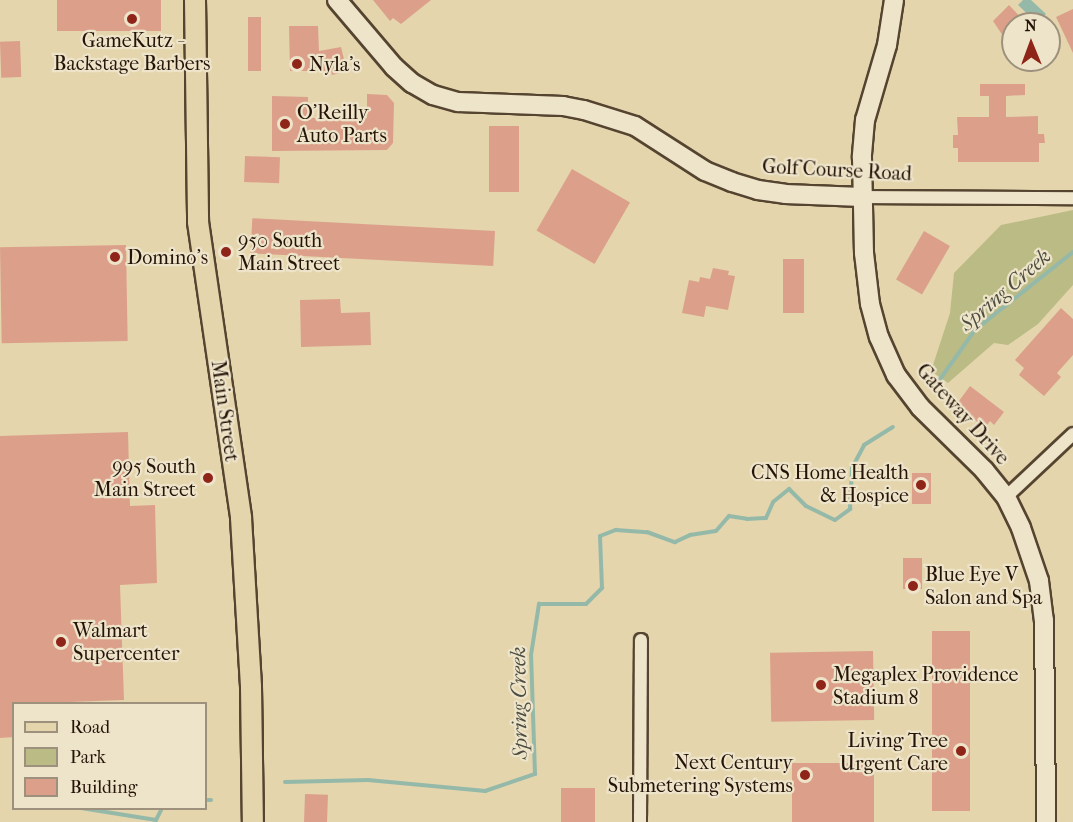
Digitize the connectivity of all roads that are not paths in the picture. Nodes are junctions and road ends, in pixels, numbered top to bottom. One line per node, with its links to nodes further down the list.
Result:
1 (195, 0): 9 (main road, Main Street)
2 (337, 0): 4 (main road, Golf Course Road)
3 (894, 0): 4 (main road, Gateway Drive)
4 (862, 197): 5 (street, Golf Course Road); 7 (main road, Gateway Drive)
5 (1073, 198)
6 (1073, 434): 7 (street)
7 (1006, 497): 11 (main road, Gateway Drive)
8 (642, 640): 10 (street)
9 (253, 822)
10 (640, 822)
11 (1046, 822)

